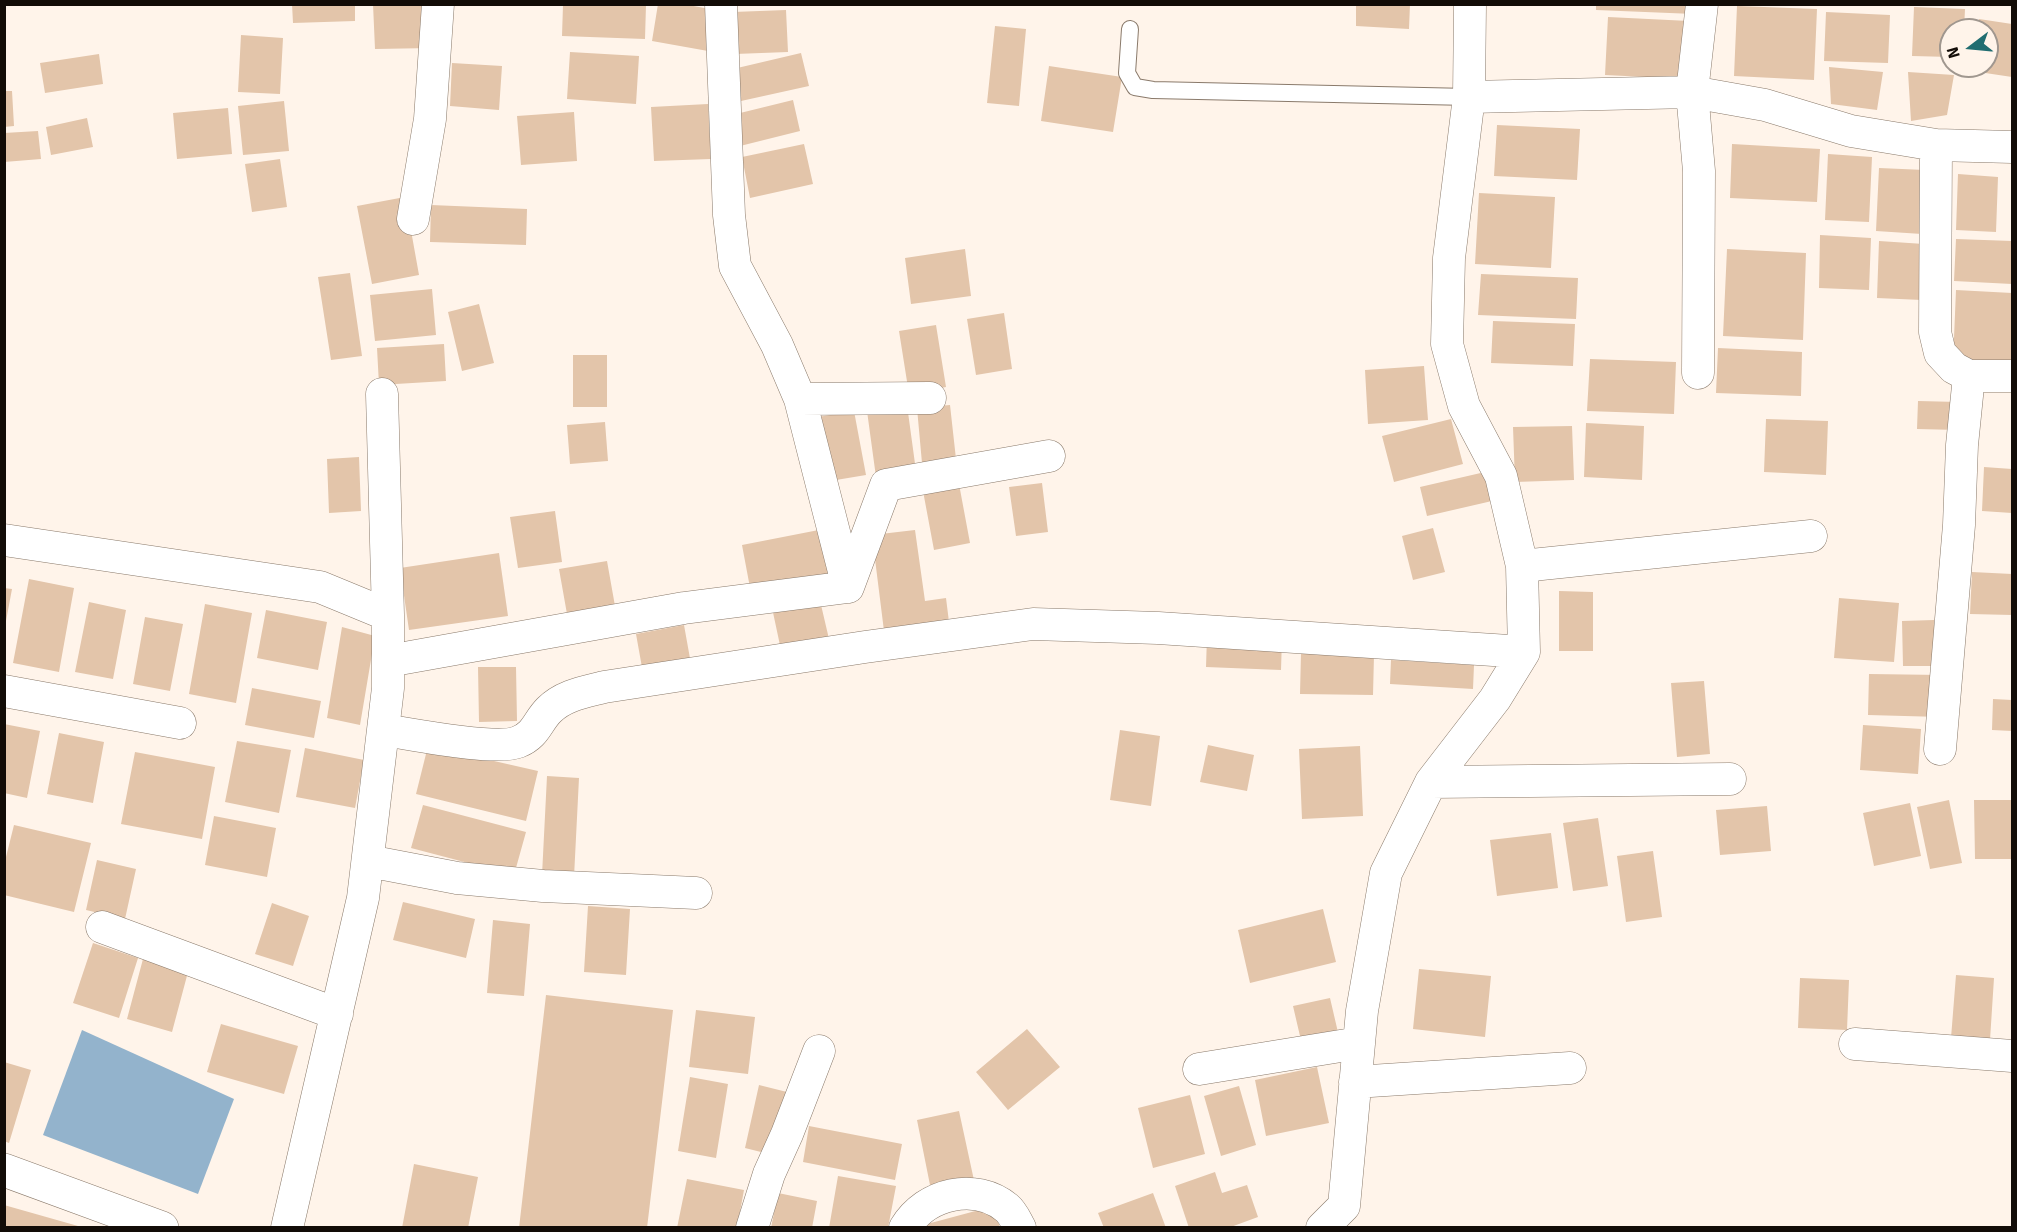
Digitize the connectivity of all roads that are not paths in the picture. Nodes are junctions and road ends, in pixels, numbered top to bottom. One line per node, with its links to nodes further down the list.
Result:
1 (438, 4): 10 (street)
2 (721, 4): 16 (street)
3 (1470, 4): 7 (street)
4 (1702, 4): 6 (street)
5 (1130, 29): 7 (lane)
6 (1692, 92): 7 (street); 8 (street); 11 (street)
7 (1469, 97): 20 (street)
8 (1936, 145): 9 (street); 12 (street)
9 (2013, 147)
10 (413, 219)
11 (1698, 373)
12 (1969, 376): 13 (street); 28 (street)
13 (2013, 376)
14 (382, 394): 22 (street)
15 (930, 398): 16 (street)
16 (800, 399): 21 (street)
17 (1049, 456): 21 (street)
18 (1811, 536): 20 (street)
19 (4, 540): 22 (street)
20 (1522, 566): 23 (street)
21 (848, 587): 24 (street)
22 (388, 615): 24 (street)
23 (1524, 652): 27 (street); 30 (street)
24 (388, 661): 27 (street)
25 (4, 691): 26 (street)
26 (180, 723)
27 (384, 730): 31 (street)
28 (1941, 749)
29 (1730, 779): 30 (street)
30 (1431, 782): 35 (street)
31 (368, 861): 32 (street); 34 (street)
32 (696, 893)
33 (102, 927): 34 (street)
34 (337, 1014): 44 (street)
35 (1359, 1043): 40 (street); 41 (street)
36 (1855, 1044): 38 (street)
37 (819, 1051): 45 (street)
38 (2013, 1056)
39 (1570, 1068): 41 (street)
40 (1199, 1069)
41 (1355, 1082): 48 (street)
42 (4, 1170): 43 (street)
43 (162, 1227)
44 (287, 1227)
45 (752, 1227)
46 (905, 1227): 47 (street)
47 (1020, 1227)
48 (1322, 1227)

